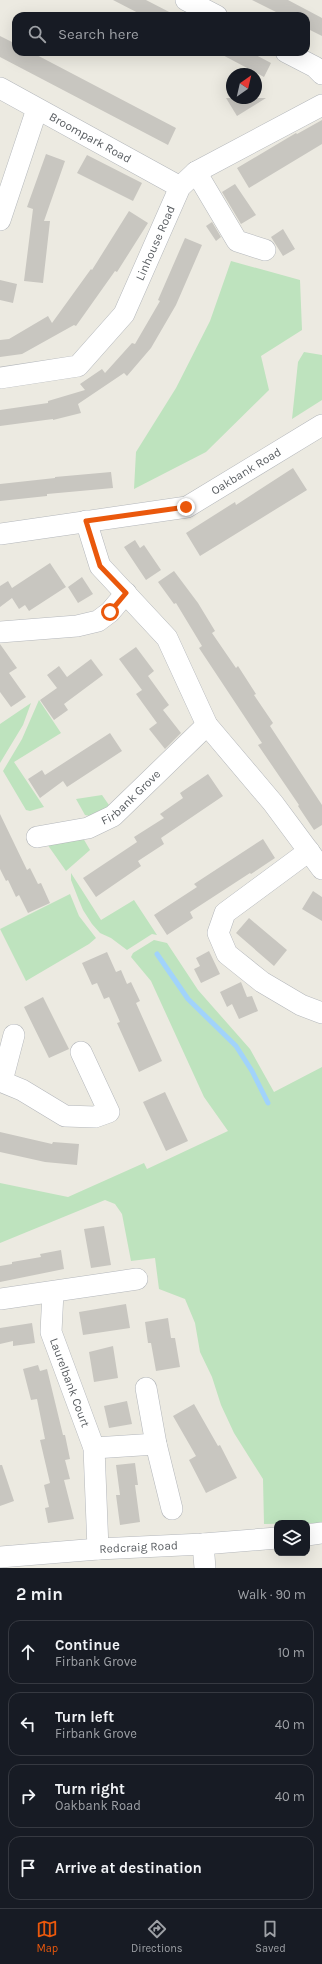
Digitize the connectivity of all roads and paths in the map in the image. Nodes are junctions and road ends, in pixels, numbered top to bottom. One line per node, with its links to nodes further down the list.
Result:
1 (186, 0): 2 (street)
2 (209, 12)
3 (294, 56): 4 (street)
4 (322, 74)
5 (0, 88): 7 (street, Broompark Road)
6 (322, 105): 8 (street, Linhouse Road)
7 (37, 108): 9 (street, Broompark Road); 10 (street)
8 (196, 172): 9 (street, Linhouse Road); 11 (street)
9 (180, 187): 12 (street, Linhouse Road)
10 (0, 220)
11 (265, 250)
12 (0, 378)
13 (319, 433): 14 (street, Oakbank Road)
14 (86, 521): 15 (street, Oakbank Road); 16 (street)
15 (0, 534)
16 (126, 593): 17 (street); 18 (street)
17 (0, 632)
18 (207, 725): 19 (street, Firbank Grove); 20 (street)
19 (37, 837)
20 (309, 851): 21 (street); 22 (street)
21 (322, 869)
22 (322, 1014)
23 (14, 1035): 25 (street)
24 (82, 1052): 25 (street)
25 (1, 1081)
26 (137, 1279): 27 (street)
27 (53, 1292): 28 (street); 31 (street, Laurelbank Court)
28 (0, 1299)
29 (146, 1388): 30 (street)
30 (156, 1444): 31 (street); 32 (street)
31 (94, 1448): 37 (street, Laurelbank Court)
32 (172, 1509)
33 (322, 1533): 34 (street)
34 (310, 1535)
35 (274, 1538): 36 (street, Redcraig Road)
36 (203, 1544): 37 (street, Redcraig Road); 39 (street)
37 (98, 1549): 38 (street, Redcraig Road)
38 (0, 1557)
39 (205, 1568)

